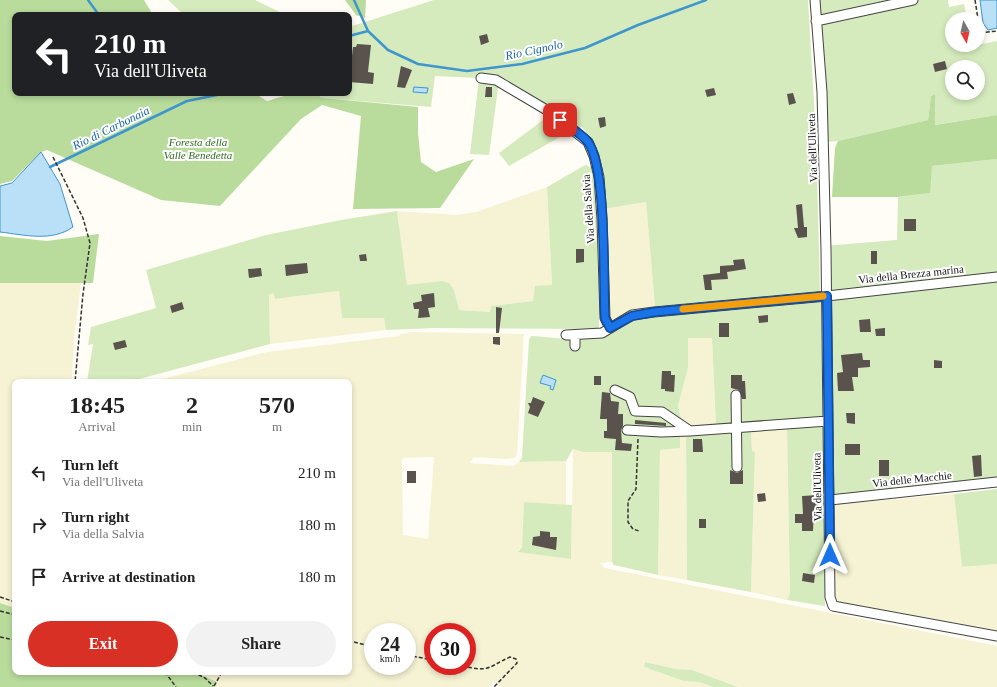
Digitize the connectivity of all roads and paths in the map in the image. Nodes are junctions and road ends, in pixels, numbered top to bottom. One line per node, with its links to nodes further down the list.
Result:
1 (814, 0): 5 (street, Via dell'Uliveta)
2 (912, 0): 5 (street)
3 (975, 0): 4 (path)
4 (977, 12)
5 (816, 21): 11 (street, Via dell'Uliveta)
6 (997, 31): 7 (path)
7 (985, 33)
8 (481, 78): 12 (street, Via della Salvia)
9 (53, 157): 14 (path)
10 (997, 279): 11 (street, Via della Brezza marina)
11 (827, 296): 12 (street); 17 (street, Via dell'Uliveta)
12 (610, 328): 13 (street)
13 (575, 346)
14 (75, 379)
15 (615, 390): 20 (street)
16 (736, 395): 18 (street)
17 (828, 421): 18 (street); 24 (street, Via dell'Uliveta)
18 (736, 428): 20 (street); 22 (street)
19 (627, 430): 21 (street)
20 (690, 431): 21 (street)
21 (639, 432): 25 (path)
22 (737, 467)
23 (997, 482): 24 (street, Via delle Macchie)
24 (830, 500): 30 (street, Via dell'Uliveta)
25 (639, 531)
26 (0, 597): 27 (path)
27 (12, 601)
28 (0, 611): 29 (path)
29 (12, 614)
30 (997, 636)
31 (0, 637): 32 (path)
32 (12, 639)
33 (354, 642): 34 (path)
34 (364, 645)
35 (476, 669): 41 (path)
36 (167, 675): 39 (path)
37 (200, 675): 40 (path)
38 (220, 675): 40 (path)
39 (176, 687)
40 (213, 687)
41 (494, 687)

